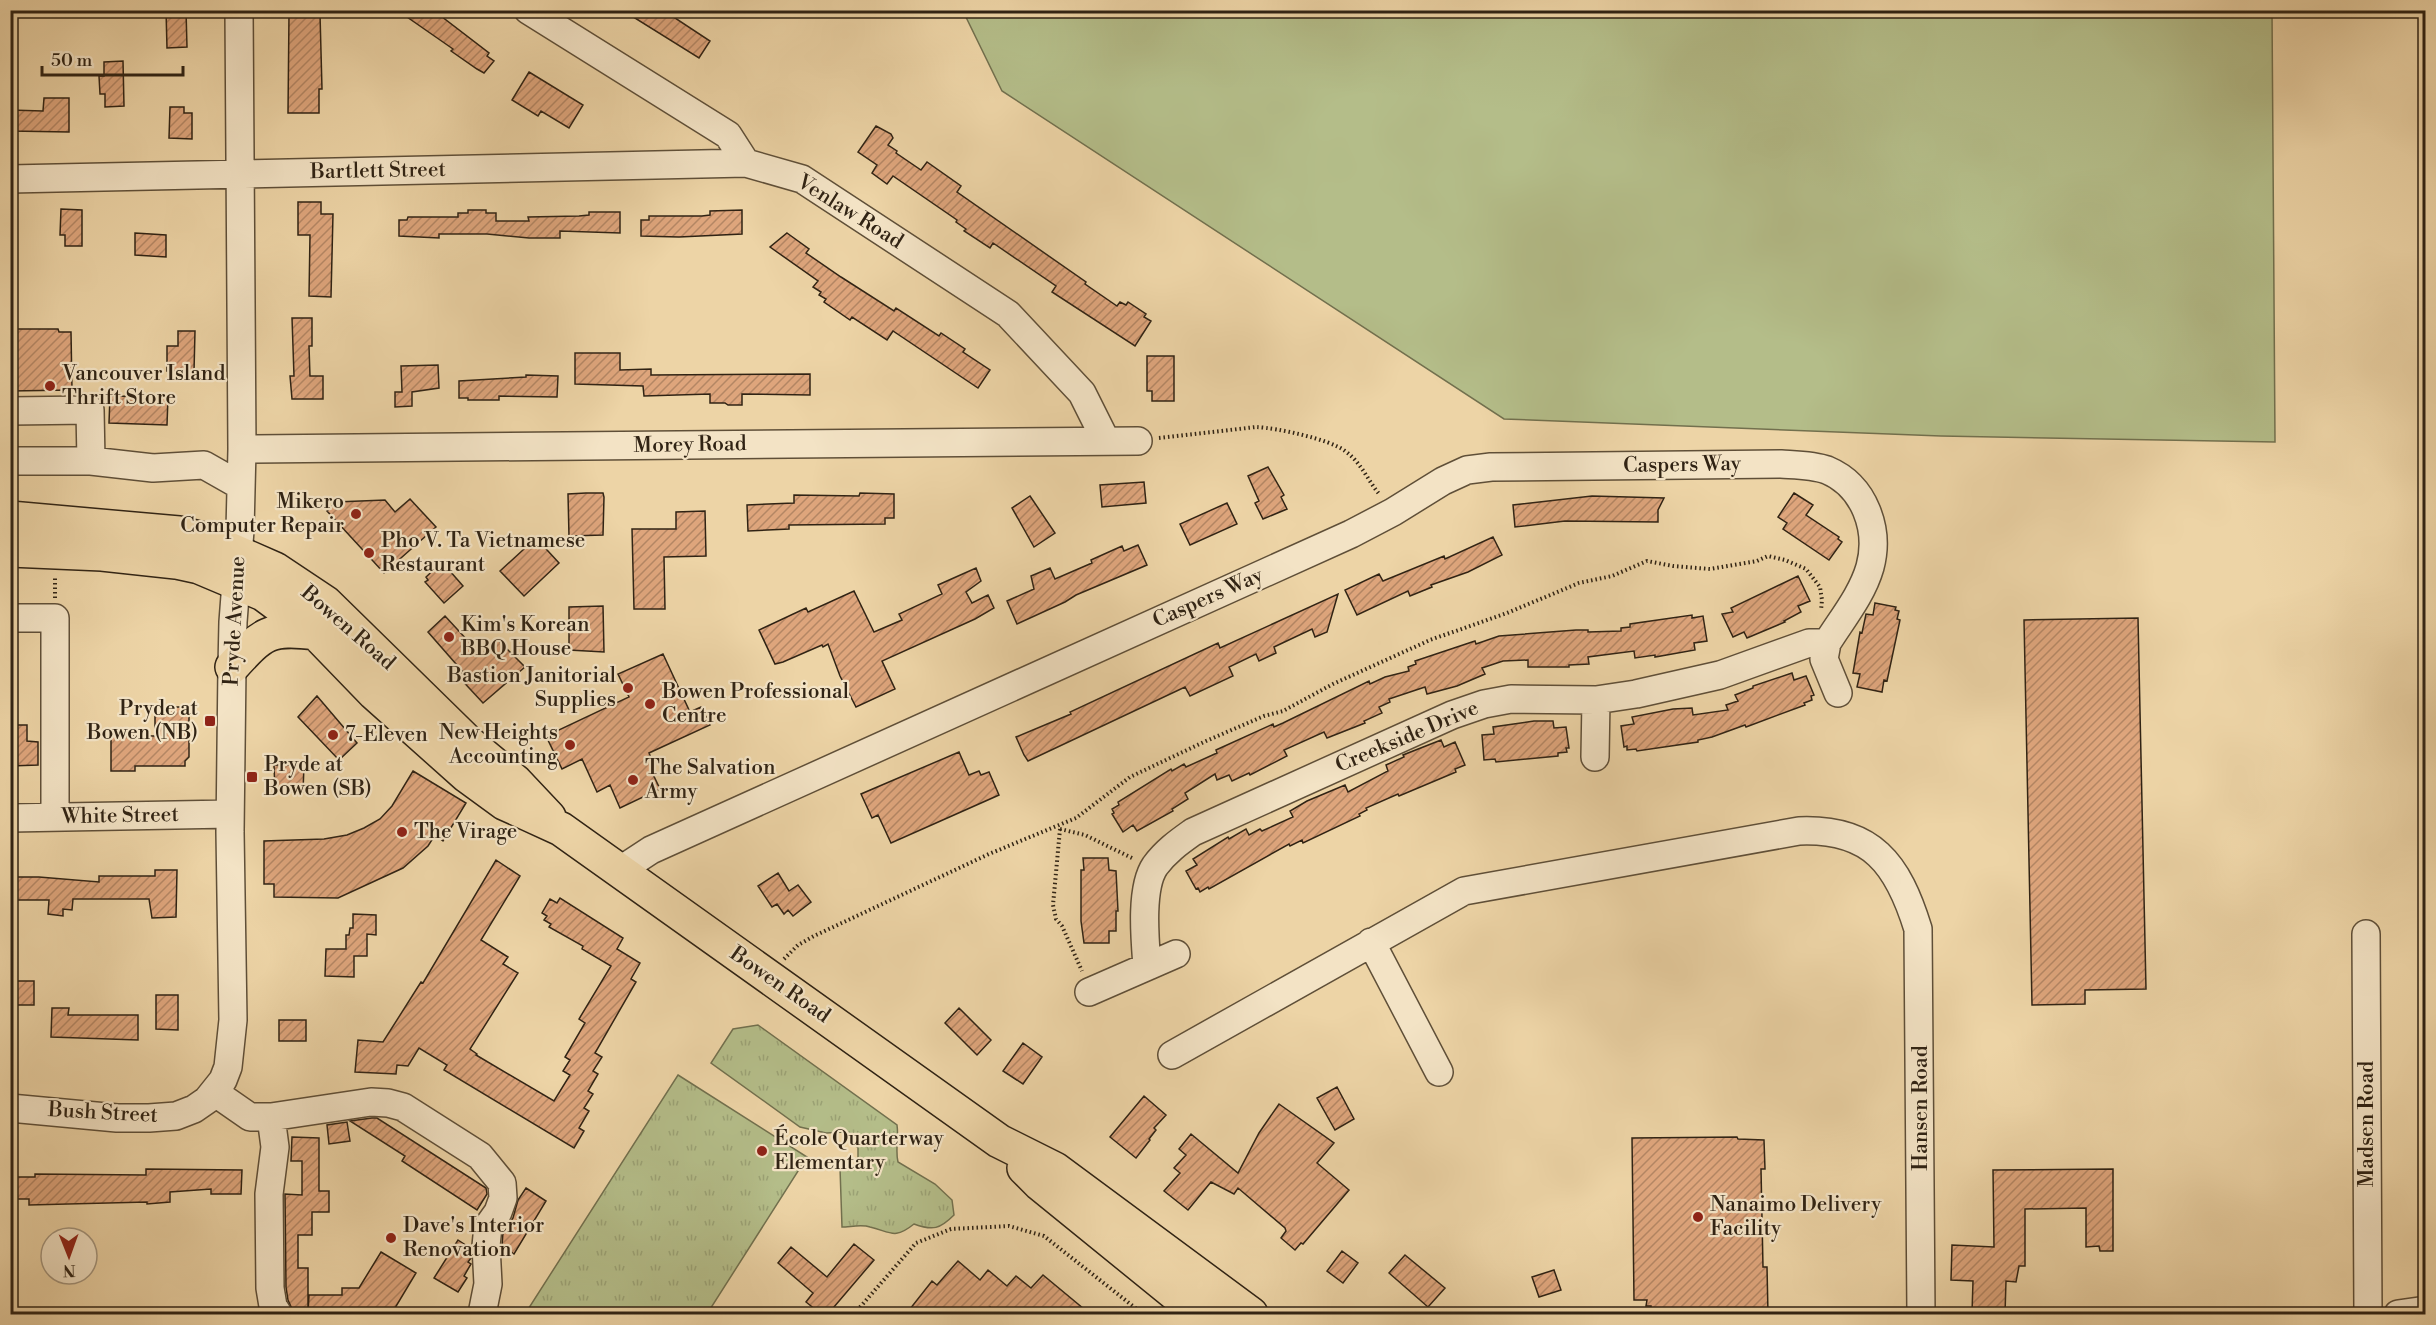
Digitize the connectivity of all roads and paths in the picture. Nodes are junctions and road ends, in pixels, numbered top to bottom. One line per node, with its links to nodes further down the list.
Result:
1 (238, 10): 4 (street, Pryde Avenue)
2 (528, 10): 3 (street)
3 (746, 163): 4 (street, Bartlett Street); 7 (street, Venlaw Road)
4 (240, 174): 5 (street, Bartlett Street); 9 (street, Pryde Avenue)
5 (10, 179)
6 (10, 411): 11 (street)
7 (1106, 441): 8 (street, Morey Road); 9 (street, Morey Road)
8 (1138, 441): 13 (path)
9 (242, 449): 12 (street, Pryde Avenue)
10 (10, 461): 11 (street)
11 (91, 461): 12 (street)
12 (241, 486): 16 (street, Pryde Avenue)
13 (1386, 500)
14 (10, 518): 16 (main road, Bowen Road)
15 (10, 550): 16 (main road, Bowen Road)
16 (237, 567): 18 (main road, Bowen Road); 20 (street, Pryde Avenue); 28 (main road, Bowen Road)
17 (10, 618): 25 (street)
18 (316, 633): 20 (main road); 28 (main road, Bowen Road)
19 (1827, 643): 21 (street); 22 (street, Creekside Drive); 27 (path); 30 (street, Caspers Way)
20 (232, 667): 24 (street, Pryde Avenue)
21 (1838, 693)
22 (1596, 700): 23 (street); 29 (street, Creekside Drive)
23 (1595, 757)
24 (230, 814): 25 (street, White Street); 39 (street, Pryde Avenue)
25 (55, 817): 26 (street, White Street)
26 (10, 818)
27 (1059, 827): 29 (path); 34 (path); 36 (path)
28 (561, 829): 30 (main road, Bowen Road)
29 (1154, 868): 35 (street)
30 (619, 871): 43 (main road, Bowen Road)
31 (2366, 933): 52 (street, Madsen Road)
32 (1371, 942): 37 (street, Hansen Road); 38 (street); 51 (street, Hansen Road)
33 (1176, 954): 35 (street)
34 (784, 959)
35 (1147, 966): 36 (street)
36 (1085, 980)
37 (1172, 1055)
38 (1439, 1072)
39 (214, 1092): 41 (street, Pryde Avenue); 42 (street)
40 (10, 1108): 41 (street, Bush Street)
41 (194, 1109)
42 (271, 1117): 45 (street); 46 (street)
43 (999, 1141): 49 (main road, Bowen Road); 50 (main road, Bowen Road)
44 (2426, 1310): 53 (street)
45 (278, 1314)
46 (482, 1314)
47 (854, 1314): 48 (path)
48 (1143, 1314)
49 (1200, 1314)
50 (1251, 1314)
51 (1922, 1314)
52 (2368, 1314)
53 (2398, 1314)

